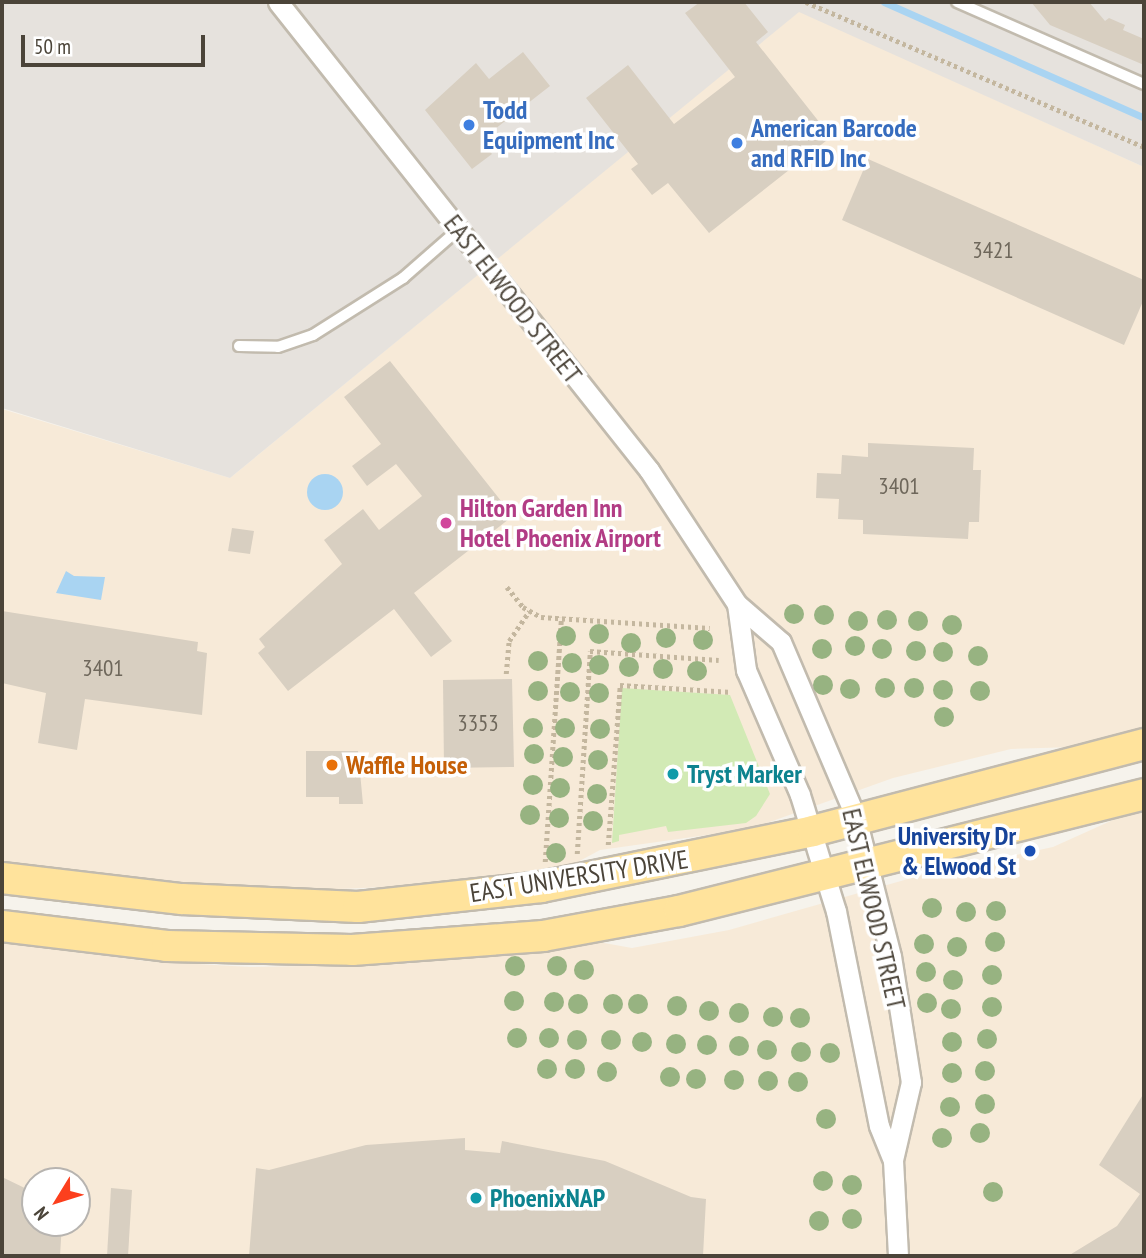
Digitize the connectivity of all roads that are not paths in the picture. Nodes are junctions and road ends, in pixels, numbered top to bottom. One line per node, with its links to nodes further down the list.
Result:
1 (278, 2): 4 (street, EAST ELWOOD STREET)
2 (957, 2): 3 (lane)
3 (1144, 84)
4 (459, 229): 5 (lane); 6 (street, EAST ELWOOD STREET)
5 (239, 346)
6 (737, 604): 9 (street, EAST ELWOOD STREET); 10 (street, EAST ELWOOD STREET)
7 (1144, 744): 9 (main road, EAST UNIVERSITY DRIVE)
8 (1144, 794): 11 (main road, EAST UNIVERSITY DRIVE)
9 (856, 818): 10 (main road, EAST UNIVERSITY DRIVE); 11 (street, EAST ELWOOD STREET)
10 (813, 831): 12 (street, EAST ELWOOD STREET); 13 (main road, EAST UNIVERSITY DRIVE)
11 (868, 864): 12 (main road, EAST UNIVERSITY DRIVE); 15 (street, EAST ELWOOD STREET)
12 (825, 873): 14 (main road, EAST UNIVERSITY DRIVE); 15 (street, EAST ELWOOD STREET)
13 (2, 878)
14 (2, 926)
15 (893, 1160): 16 (street, EAST ELWOOD STREET)
16 (898, 1256)

